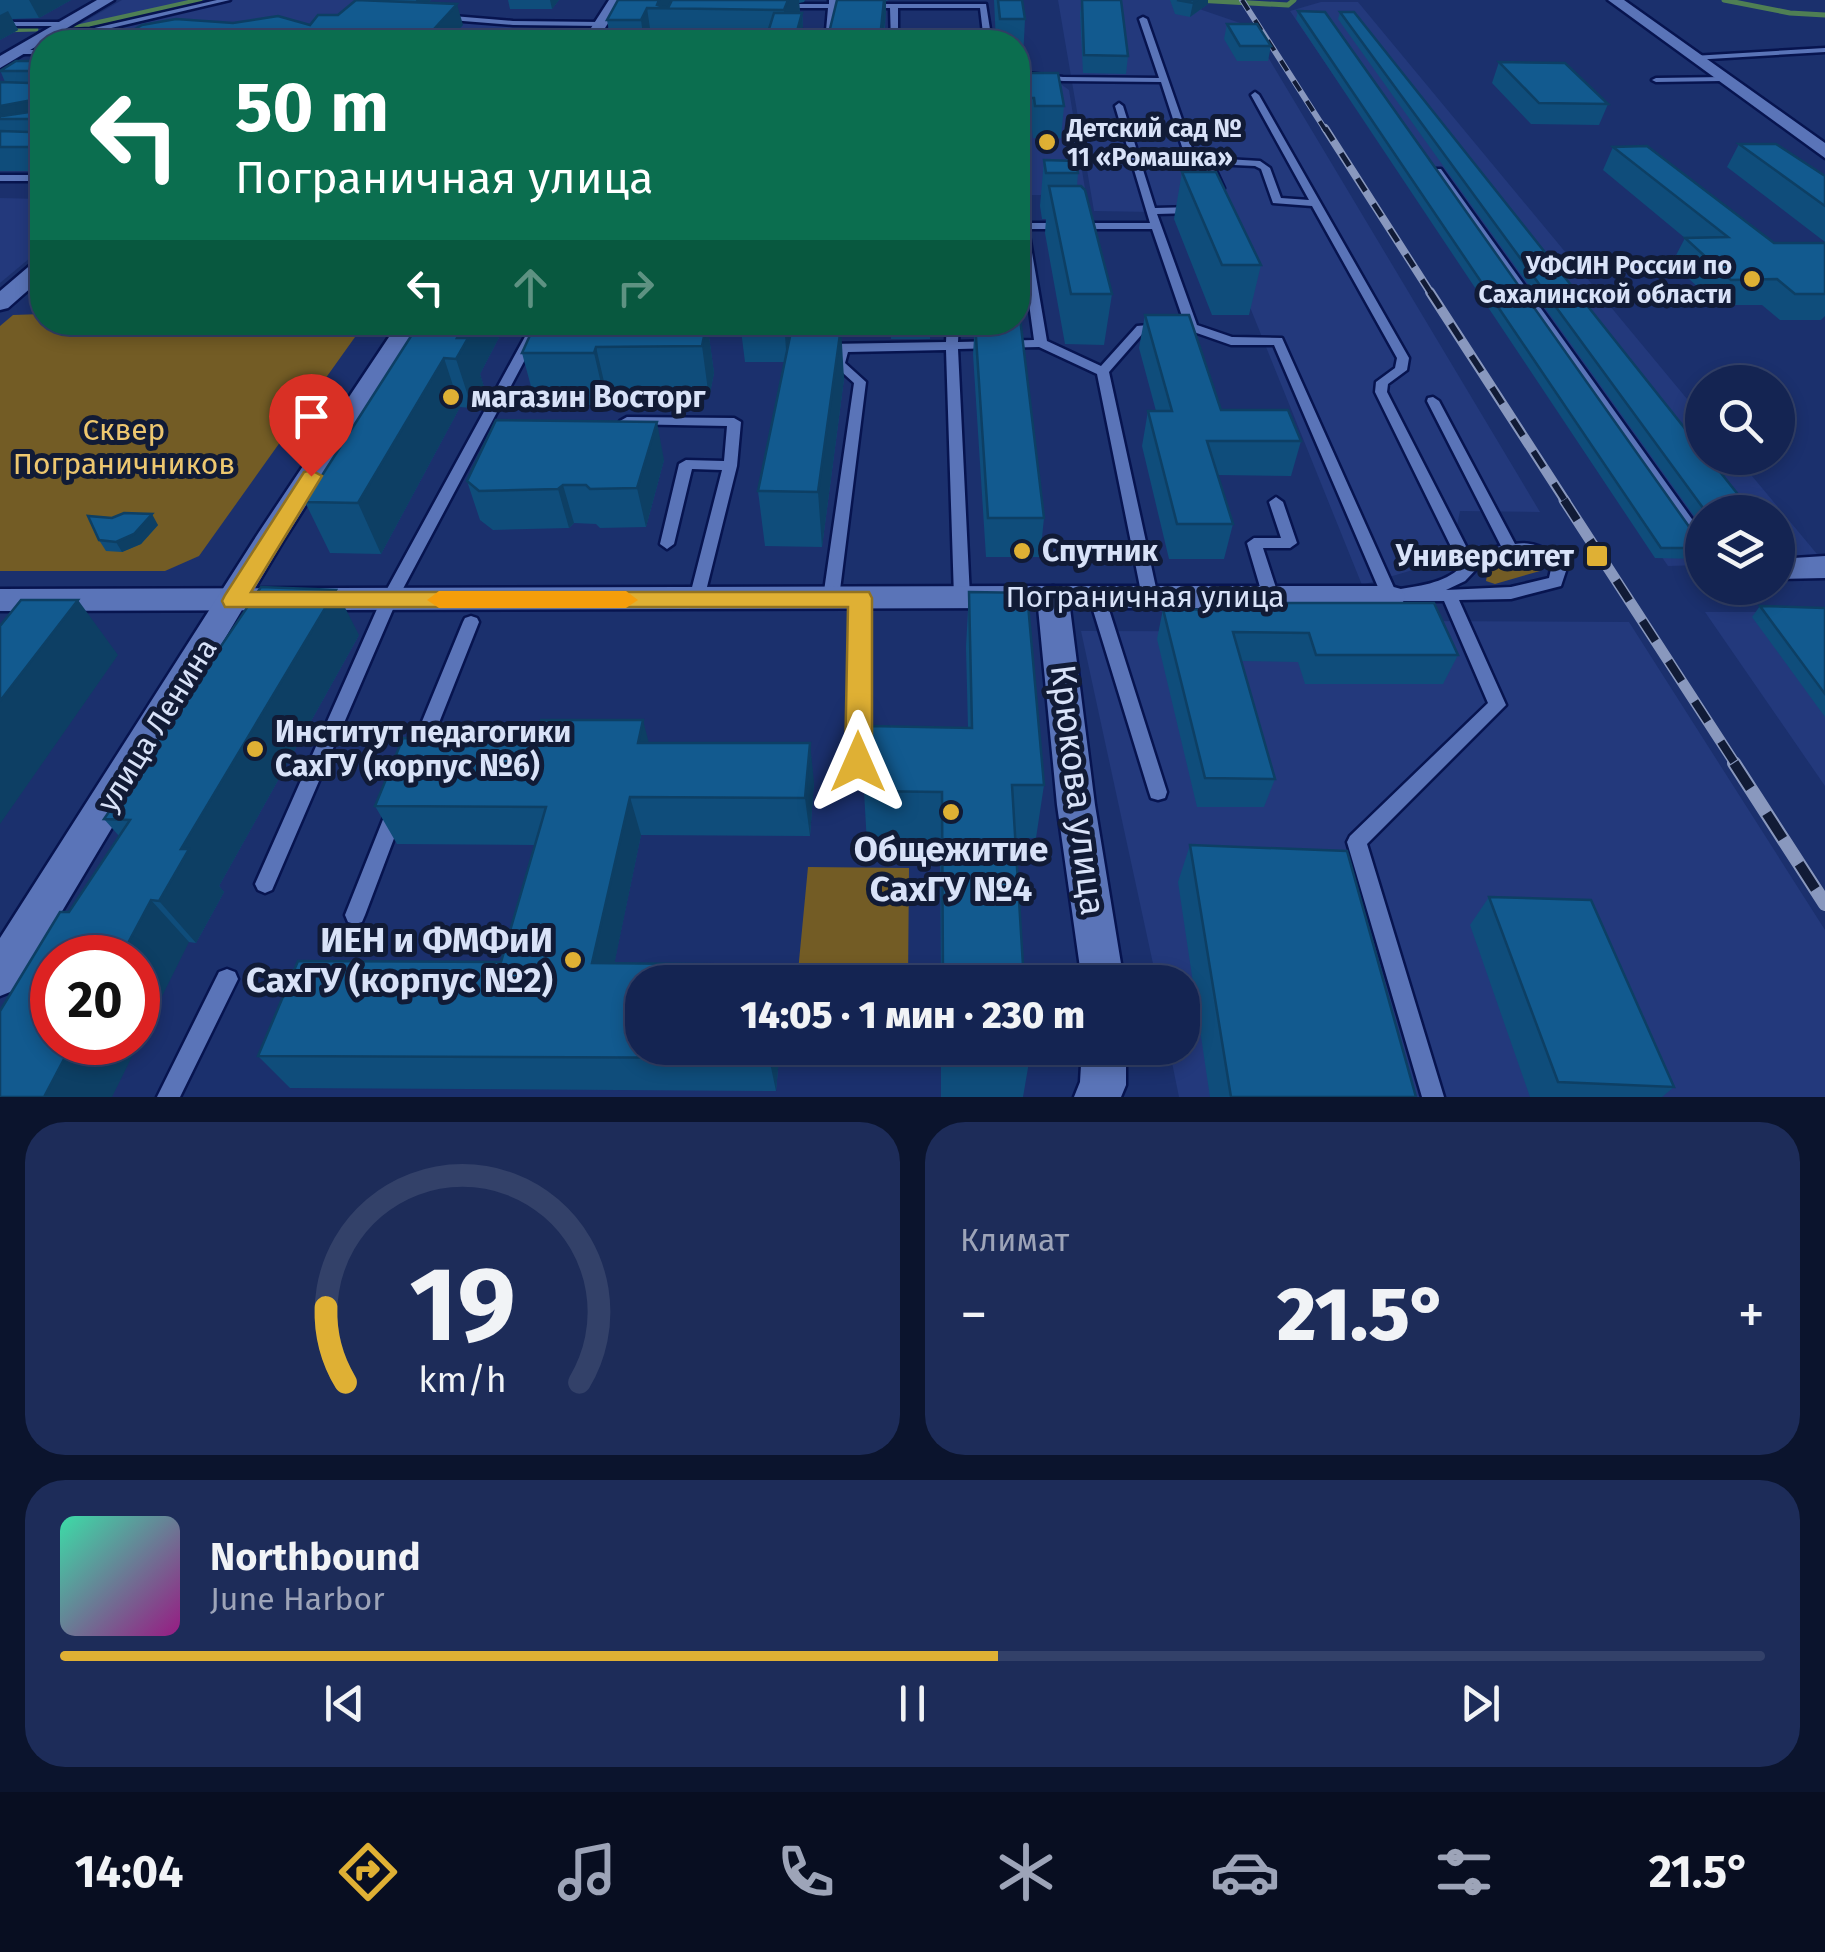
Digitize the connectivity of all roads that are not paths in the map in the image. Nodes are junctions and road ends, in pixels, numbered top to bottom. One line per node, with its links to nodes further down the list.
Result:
1 (107, 0): 11 (street)
2 (226, 0): 13 (lane)
3 (1616, 0): 21 (street)
4 (833, 3): 5 (lane); 6 (lane); 14 (lane)
5 (760, 6)
6 (894, 6): 15 (lane); 16 (lane)
7 (448, 8): 8 (lane)
8 (612, 11)
9 (1142, 20): 25 (lane)
10 (0, 24): 11 (lane)
11 (66, 24): 12 (street)
12 (55, 30)
13 (98, 30)
14 (830, 30)
15 (895, 30)
16 (986, 30)
17 (30, 47): 19 (street)
18 (1825, 50): 21 (lane)
19 (22, 52): 20 (lane); 22 (street)
20 (30, 52)
21 (1693, 58): 24 (street)
22 (0, 63)
23 (1030, 75): 25 (lane)
24 (1721, 79): 26 (lane); 29 (street)
25 (1162, 80): 30 (lane)
26 (1656, 80)
27 (1255, 95): 35 (lane)
28 (1118, 106): 36 (lane)
29 (1825, 152)
30 (1207, 161): 34 (lane); 35 (lane)
31 (1431, 162): 56 (lane)
32 (0, 178): 33 (lane)
33 (30, 178)
34 (1221, 192)
35 (1316, 203): 59 (lane)
36 (1151, 210): 37 (lane); 39 (lane)
37 (1200, 210)
38 (1030, 226): 39 (lane)
39 (1156, 226): 43 (lane)
40 (30, 277): 42 (street)
41 (1030, 282): 48 (lane)
42 (0, 303)
43 (1192, 328): 51 (lane); 67 (lane)
44 (402, 335): 73 (street, улица Ленина)
45 (532, 335): 72 (lane)
46 (819, 335): 50 (lane)
47 (952, 335): 49 (lane)
48 (1041, 343): 49 (lane); 51 (lane)
49 (952, 346): 50 (lane); 63 (lane)
50 (843, 348): 68 (lane)
51 (1103, 372): 65 (lane)
52 (1433, 401): 58 (lane)
53 (627, 420): 54 (lane)
54 (730, 466): 57 (lane); 70 (lane)
55 (1276, 502): 66 (lane)
56 (1685, 519)
57 (667, 544)
58 (1510, 548): 59 (lane); 62 (lane)
59 (1469, 568): 67 (lane)
60 (1824, 568): 61 (street)
61 (1795, 569)
62 (1450, 596): 67 (lane); 85 (lane)
63 (962, 597): 68 (street, Пограничная улица); 69 (street, Пограничная улица)
64 (1097, 597): 65 (street, Пограничная улица); 69 (street, Пограничная улица); 76 (lane)
65 (1150, 597): 66 (street, Пограничная улица)
66 (1272, 597): 67 (street, Пограничная улица)
67 (1390, 597)
68 (846, 598): 70 (street, Пограничная улица); 75 (lane)
69 (1053, 598): 79 (street, Крюкова улица)
70 (696, 599): 72 (street, Пограничная улица)
71 (0, 600): 73 (street, Пограничная улица)
72 (389, 600): 73 (street, Пограничная улица); 77 (lane)
73 (234, 601): 80 (street, улица Ленина)
74 (471, 622): 78 (lane)
75 (858, 762)
76 (1158, 792)
77 (265, 884)
78 (356, 915)
79 (1101, 965)
80 (0, 976)
81 (228, 980): 83 (lane)
82 (1104, 1065): 84 (street)
83 (168, 1097)
84 (1098, 1097)
85 (1433, 1097)

